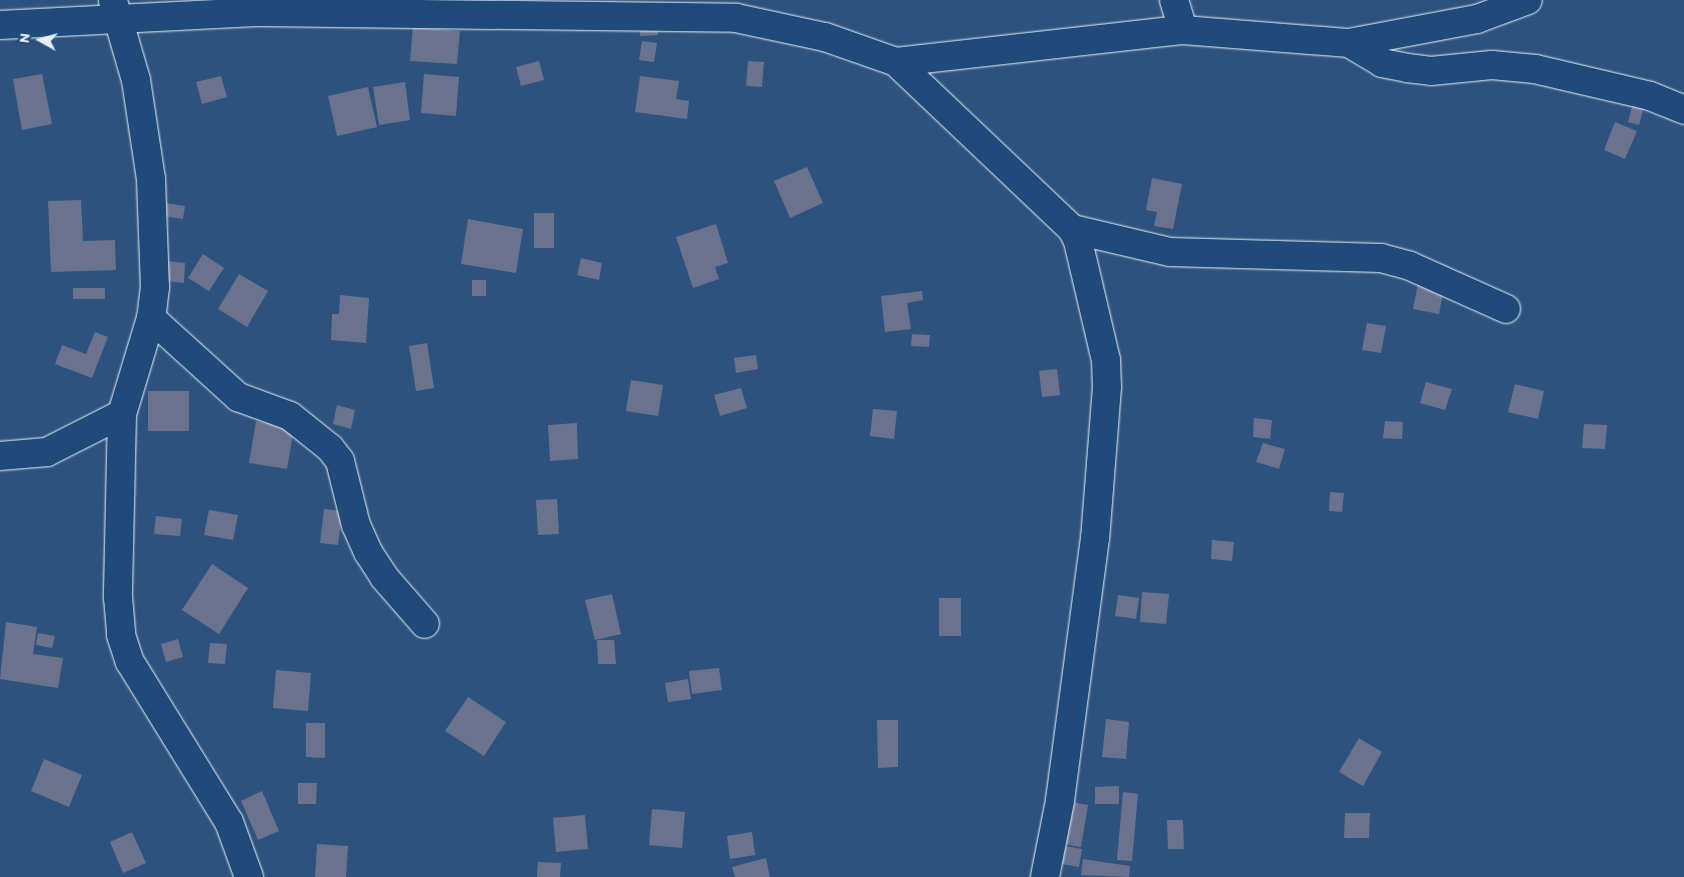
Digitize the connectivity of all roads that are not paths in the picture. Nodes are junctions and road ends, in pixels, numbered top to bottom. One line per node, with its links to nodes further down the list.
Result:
1 (1174, 0): 5 (street)
2 (1528, 0): 6 (street)
3 (115, 9): 4 (street); 7 (street); 11 (street)
4 (0, 25)
5 (1183, 30): 6 (street); 7 (street)
6 (1348, 43): 8 (street)
7 (896, 62): 9 (street)
8 (1684, 110)
9 (1072, 229): 10 (street); 16 (street)
10 (1506, 309)
11 (151, 318): 12 (street); 14 (street)
12 (122, 414): 13 (street); 15 (street)
13 (0, 456)
14 (425, 624)
15 (249, 877)
16 (1045, 877)

